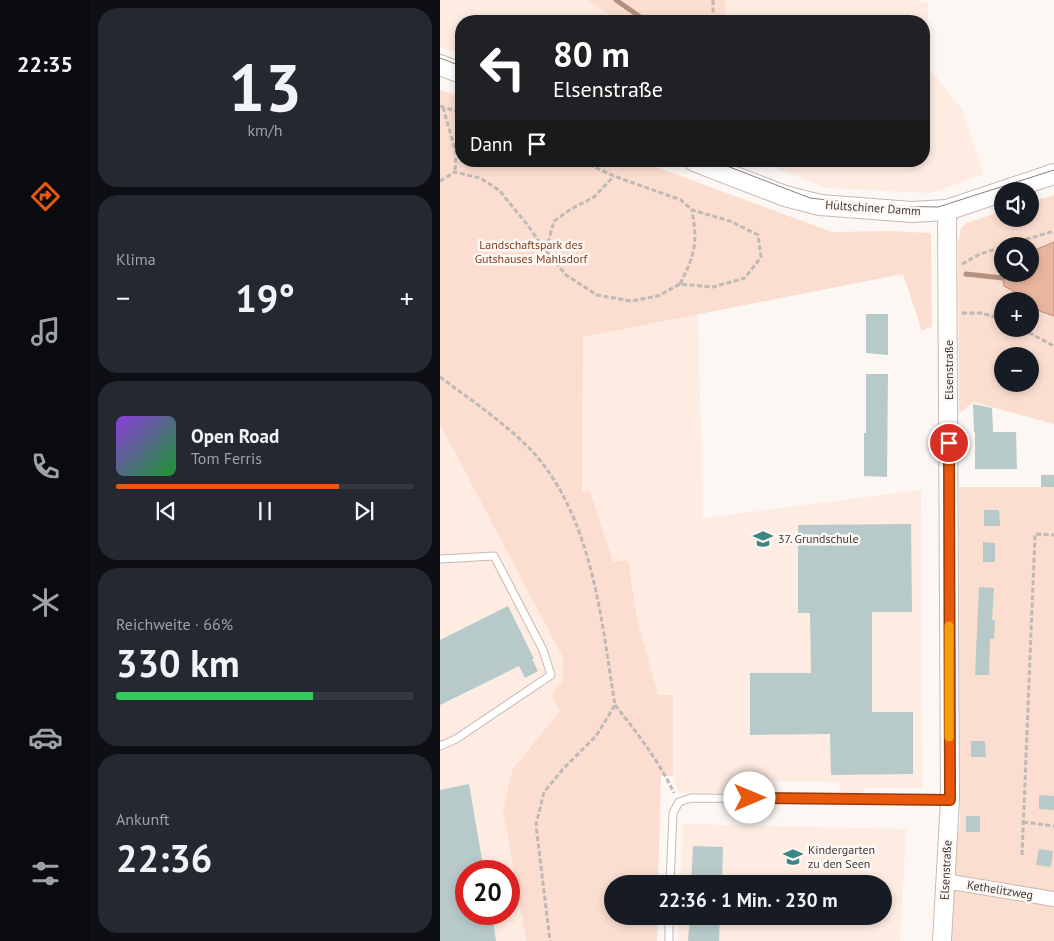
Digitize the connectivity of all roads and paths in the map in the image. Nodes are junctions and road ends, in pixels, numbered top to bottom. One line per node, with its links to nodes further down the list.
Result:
1 (714, 0): 2 (path)
2 (714, 15)
3 (440, 65): 4 (main road)
4 (455, 71)
5 (442, 107): 6 (path); 7 (path)
6 (455, 111)
7 (455, 150)
8 (455, 167): 11 (path)
9 (594, 167): 13 (path)
10 (710, 167): 16 (main road, Hultschiner Damm)
11 (455, 172): 14 (path); 20 (path)
12 (1054, 174): 16 (main road, Hultschiner Damm)
13 (614, 176): 15 (path); 20 (path)
14 (440, 181)
15 (692, 210): 22 (path); 22 (path)
16 (947, 210): 32 (street, Elsenstraße)
17 (1054, 231): 18 (path)
18 (1034, 237)
19 (994, 249): 21 (path)
20 (546, 251): 22 (path)
21 (956, 266)
22 (680, 284)
23 (957, 313): 24 (path)
24 (994, 317)
25 (1037, 337): 26 (path)
26 (1054, 346)
27 (440, 377): 30 (path)
28 (1054, 535): 34 (path)
29 (440, 560): 31 (lane)
30 (615, 705): 33 (path); 41 (path)
31 (440, 746)
32 (950, 800): 33 (lane); 38 (street, Elsenstraße)
33 (679, 802): 37 (lane)
34 (1023, 822): 35 (path); 36 (path)
35 (1054, 826)
36 (1022, 855)
37 (670, 875)
38 (946, 881): 39 (street, Kethelitzweg); 43 (street, Elsenstraße)
39 (1054, 899)
40 (670, 925): 42 (lane)
41 (550, 941)
42 (669, 941)
43 (942, 941)

